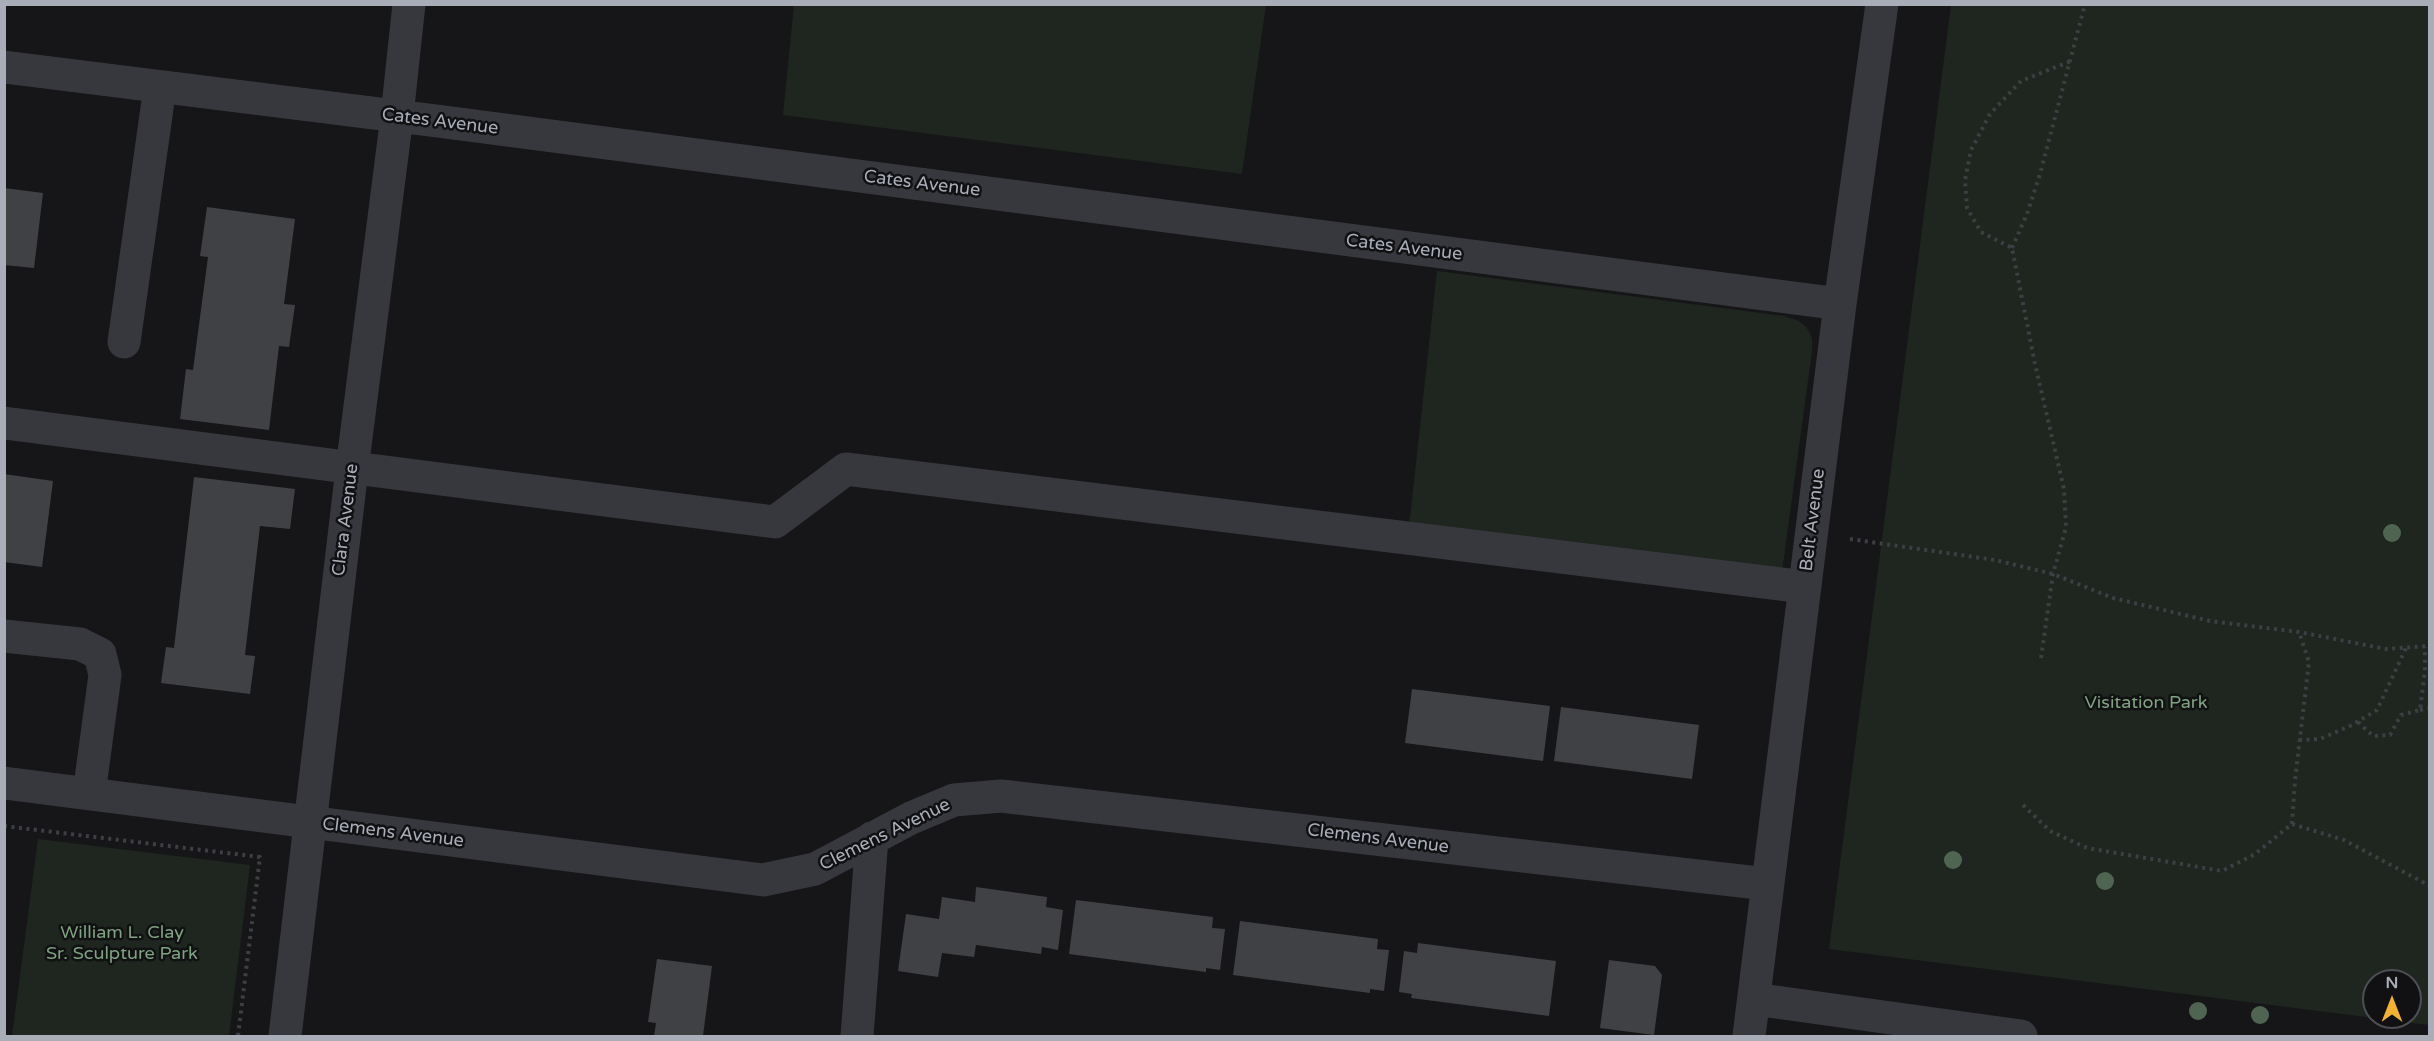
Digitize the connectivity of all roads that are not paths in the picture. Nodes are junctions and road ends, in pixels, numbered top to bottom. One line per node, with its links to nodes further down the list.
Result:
1 (409, 4): 5 (street, Clara Avenue)
2 (1882, 4): 6 (street, Belt Avenue)
3 (4, 67): 4 (street, Cates Avenue)
4 (160, 87): 5 (street, Cates Avenue); 7 (street)
5 (397, 116): 6 (street, Cates Avenue); 9 (street, Clara Avenue)
6 (1840, 304): 10 (street, Belt Avenue)
7 (124, 342)
8 (4, 423): 9 (street)
9 (352, 469): 10 (street); 14 (street, Clara Avenue)
10 (1804, 587): 16 (street, Belt Avenue)
11 (4, 636): 13 (street)
12 (4, 783): 13 (street, Clemens Avenue)
13 (89, 794): 14 (street, Clemens Avenue)
14 (312, 822): 15 (street, Clemens Avenue); 18 (street, Clara Avenue)
15 (872, 838): 16 (street, Clemens Avenue); 19 (street)
16 (1767, 884): 17 (street, Belt Avenue)
17 (1754, 999): 20 (street, Belt Avenue); 21 (street)
18 (285, 1036)
19 (857, 1036)
20 (1749, 1036)
21 (2021, 1036)

